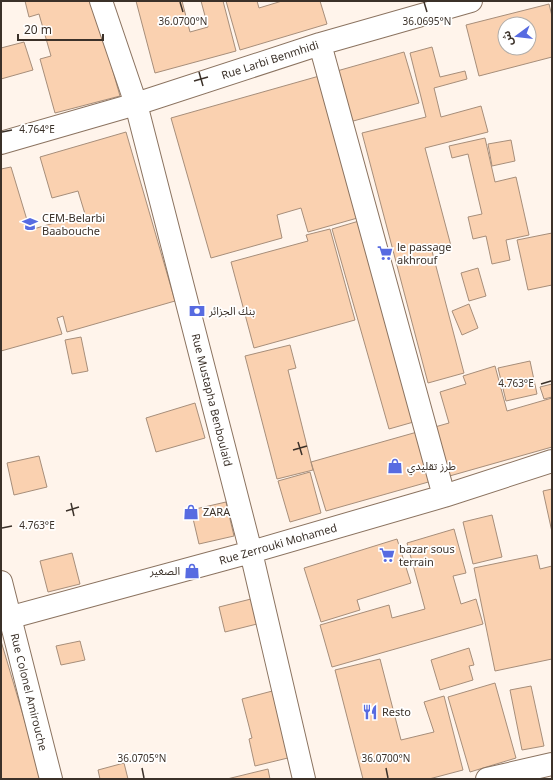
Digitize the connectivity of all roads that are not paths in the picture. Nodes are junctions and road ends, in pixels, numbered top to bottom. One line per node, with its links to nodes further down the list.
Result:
1 (101, 1): 4 (street, Rue Mustapha Benboulaid)
2 (471, 1): 3 (street, Rue Larbi Benmhidi)
3 (320, 44): 4 (street, Rue Larbi Benmhidi); 7 (street)
4 (136, 104): 5 (street, Rue Larbi Benmhidi); 8 (street, Rue Mustapha Benboulaid)
5 (1, 143)
6 (552, 461): 7 (street, Rue Zerrouki Mohamed)
7 (444, 496): 8 (street, Rue Zerrouki Mohamed)
8 (251, 552): 10 (street, Rue Zerrouki Mohamed); 13 (street, Rue Mustapha Benboulaid)
9 (1, 582): 10 (street, Rue Colonel Amirouche)
10 (6, 618): 12 (street, Rue Colonel Amirouche)
11 (552, 764): 14 (street)
12 (51, 779)
13 (304, 779)
14 (487, 779)

